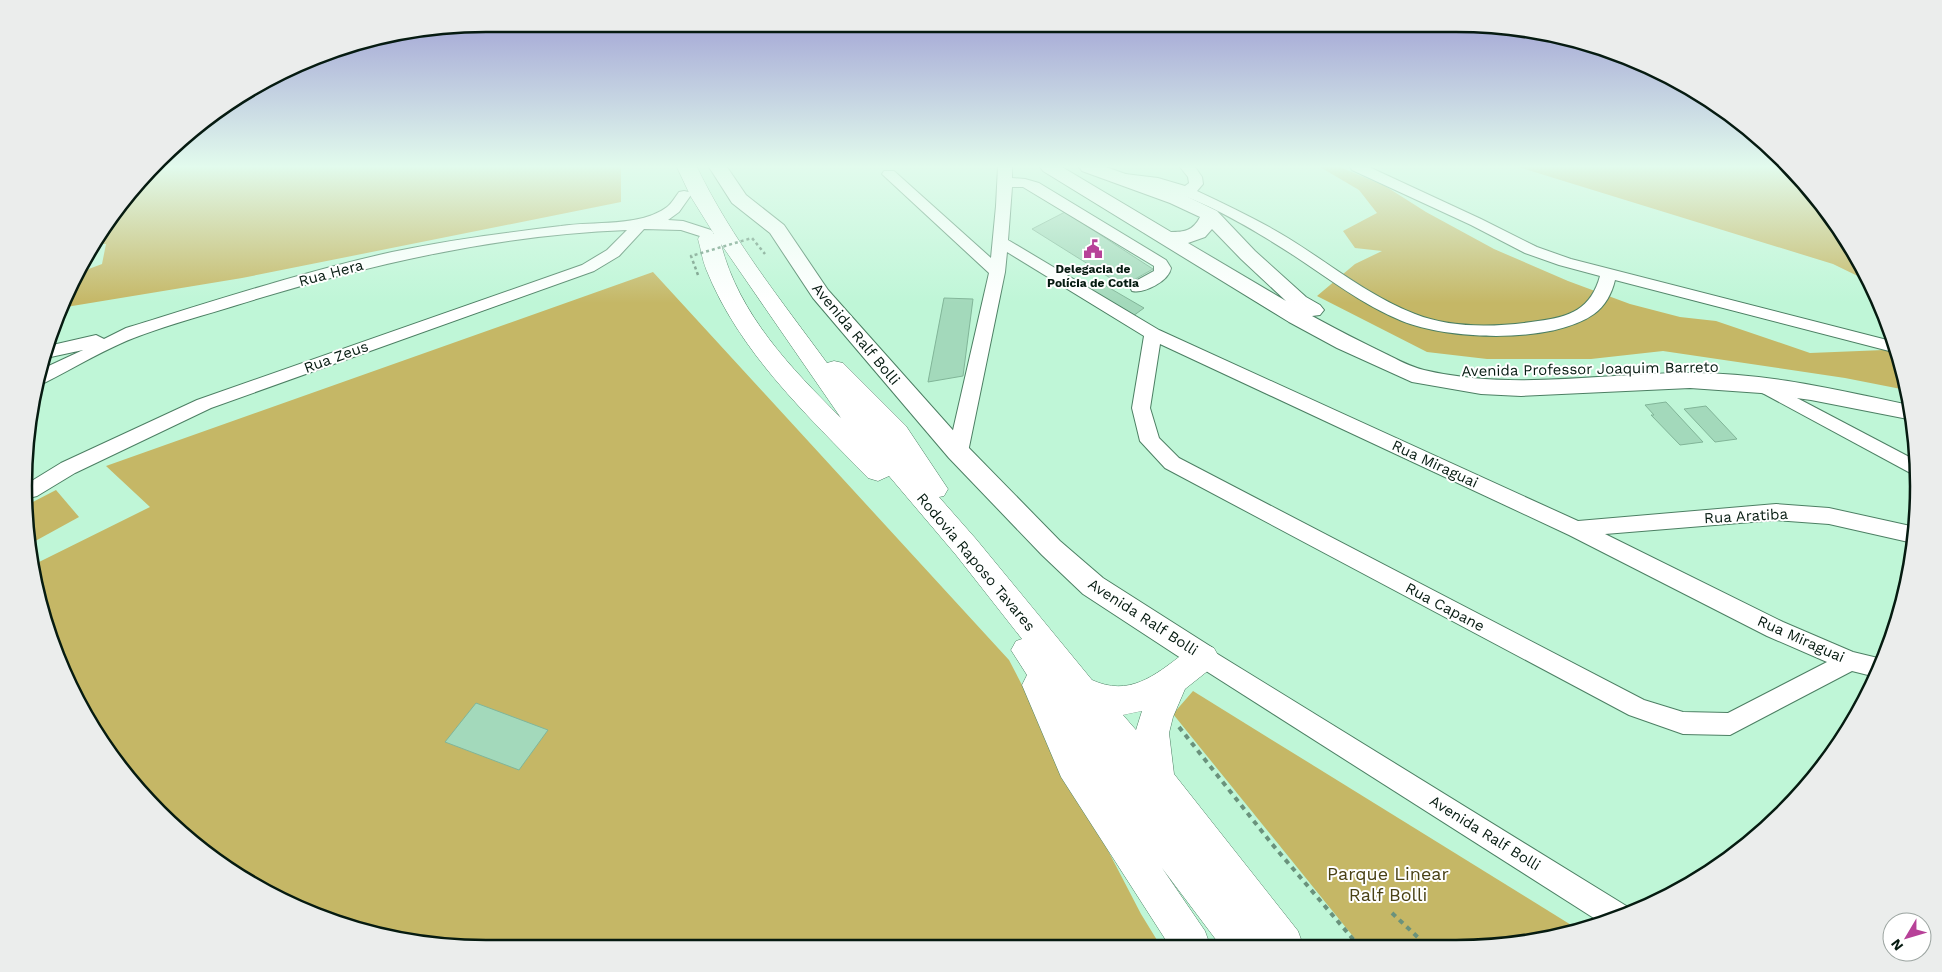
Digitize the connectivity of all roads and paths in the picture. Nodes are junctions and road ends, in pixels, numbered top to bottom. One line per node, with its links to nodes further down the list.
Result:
1 (669, 212): 12 (street)
2 (694, 212): 13 (highway, Rodovia Raposo Tavares)
3 (711, 212): 38 (highway, Rodovia Raposo Tavares)
4 (757, 212): 29 (main road, Avenida Ralf Bolli)
5 (931, 212): 17 (street)
6 (1003, 212): 15 (street)
7 (1077, 212): 20 (street)
8 (1132, 212): 14 (main road, Avenida Professor Joaquim Barreto)
9 (1227, 212): 18 (street)
10 (1455, 212): 18 (street)
11 (1210, 214): 14 (main road); 27 (main road, Avenida Professor Joaquim Barreto)
12 (640, 225): 13 (street, Rua Hera); 21 (street, Rua Hera); 31 (street, Rua Zeus)
13 (708, 236): 34 (highway, Rodovia Raposo Tavares)
14 (1165, 238): 26 (main road, Avenida Professor Joaquim Barreto)
15 (1001, 242): 17 (street); 22 (street, Rua Miraguai)
16 (765, 254): 19 (path, bridge)
17 (997, 272): 29 (street)
18 (1610, 273): 23 (street)
19 (698, 275)
20 (1138, 287)
21 (132, 332): 24 (street); 25 (street, Rua Hera)
22 (1153, 334): 32 (street, Rua Miraguai); 36 (street, Rua Capane)
23 (1887, 346)
24 (54, 350)
25 (47, 375)
26 (1761, 385): 28 (main road, Avenida Professor Joaquim Barreto); 30 (street)
27 (1901, 400)
28 (1903, 411)
29 (958, 452): 35 (main road, Avenida Ralf Bolli)
30 (1909, 465)
31 (32, 490)
32 (1576, 529): 33 (street, Rua Aratiba); 36 (street, Rua Miraguai)
33 (1907, 533)
34 (1019, 640): 43 (highway); 44 (highway, Rodovia Raposo Tavares)
35 (1204, 657): 39 (highway); 41 (street, Avenida Ralf Bolli)
36 (1850, 661): 37 (street, Rua Miraguai)
37 (1872, 666)
38 (1081, 690): 39 (highway); 40 (highway, Rodovia Raposo Tavares)
39 (1167, 692): 40 (highway); 46 (path)
40 (1157, 780): 45 (highway, Rodovia Raposo Tavares)
41 (1610, 912)
42 (1392, 913): 47 (path)
43 (1188, 940)
44 (1240, 940)
45 (1280, 940)
46 (1354, 940)
47 (1422, 940)

